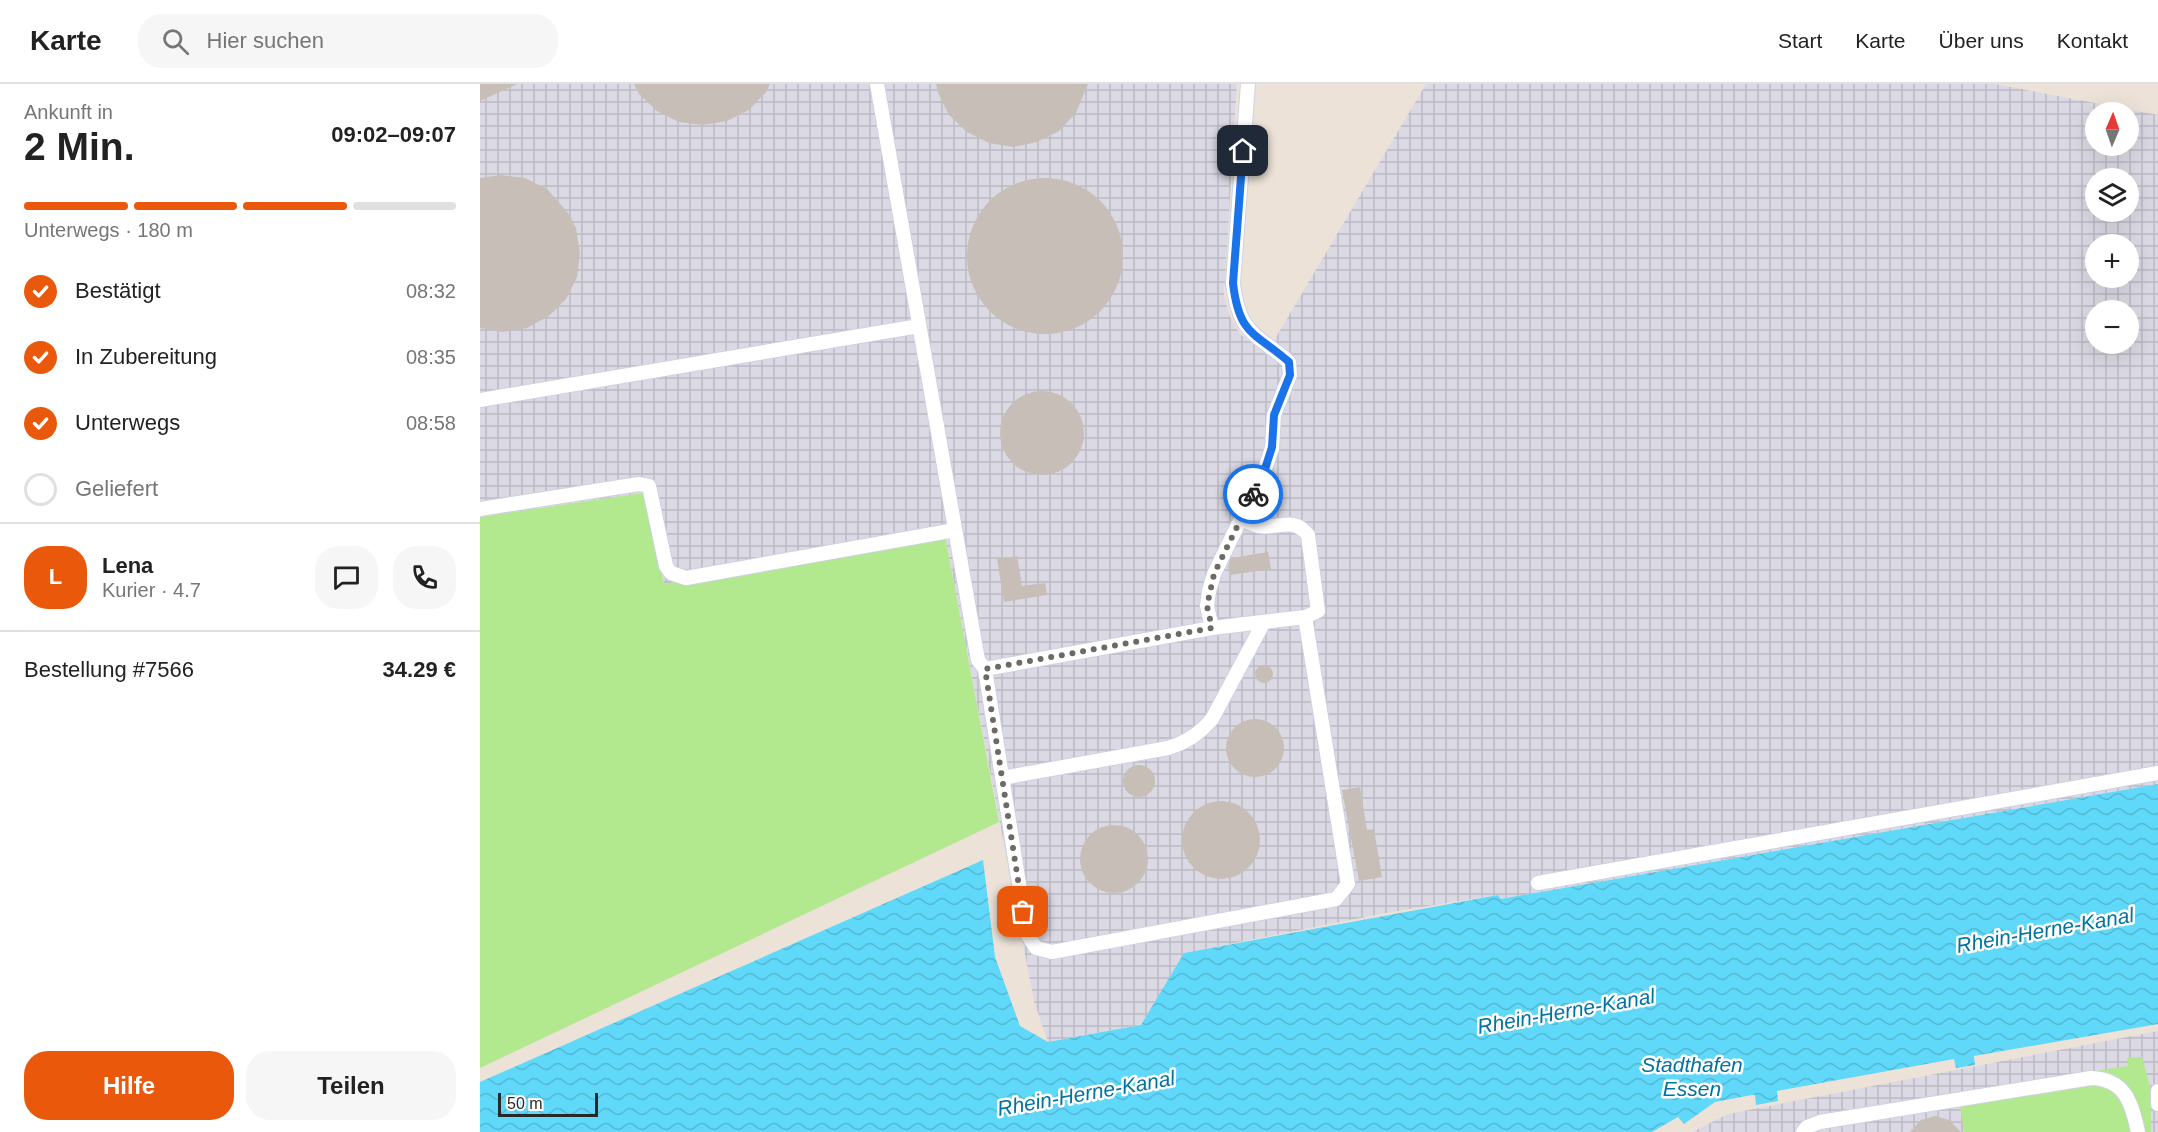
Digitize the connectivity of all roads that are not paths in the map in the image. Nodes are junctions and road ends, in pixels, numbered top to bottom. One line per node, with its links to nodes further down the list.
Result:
1 (877, 84): 3 (street)
2 (1248, 84): 6 (street)
3 (919, 326): 4 (street); 7 (street)
4 (480, 400)
5 (480, 509): 7 (street)
6 (1241, 519): 8 (street); 10 (street)
7 (955, 530): 11 (street)
8 (1305, 617): 9 (street); 13 (street)
9 (1264, 622): 10 (street); 13 (street)
10 (1212, 628): 11 (street)
11 (985, 669): 13 (street)
12 (2158, 773): 14 (street)
13 (1002, 778)
14 (1538, 883)
15 (2158, 1091): 16 (street)
16 (2158, 1104)
17 (1803, 1132): 18 (street)
18 (2138, 1132)

